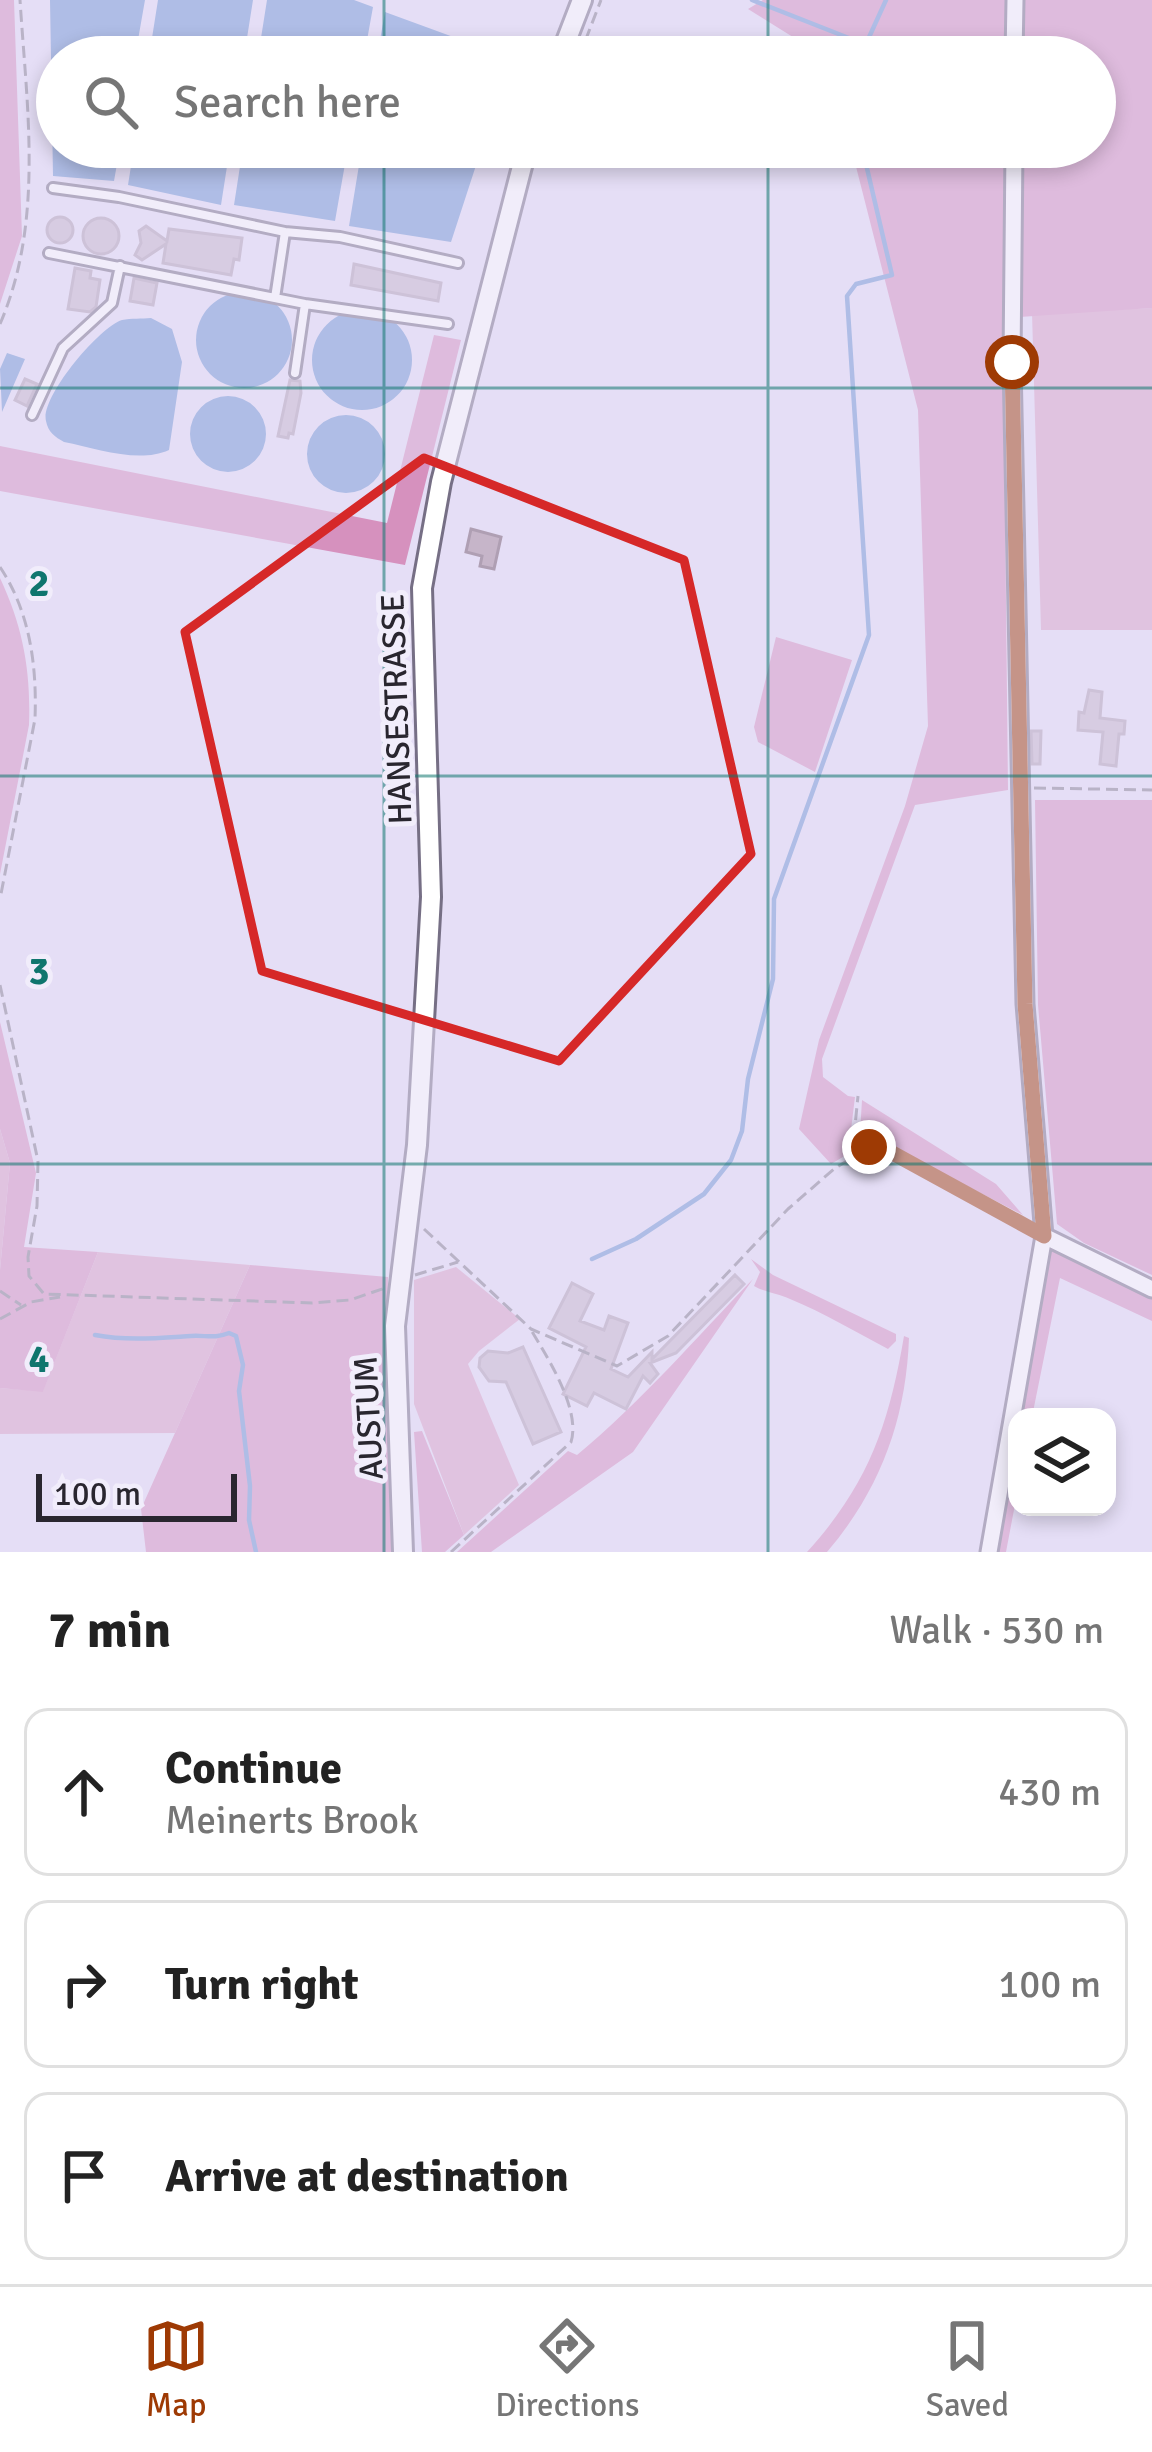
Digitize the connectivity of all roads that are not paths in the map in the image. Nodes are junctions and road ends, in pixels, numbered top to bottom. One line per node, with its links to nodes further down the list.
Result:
1 (582, 0): 3 (street)
2 (1015, 0): 4 (street)
3 (568, 36)
4 (1014, 36)
5 (521, 168): 18 (street, HANSESTRASSE)
6 (1014, 168): 17 (street)
7 (52, 188): 8 (lane)
8 (284, 232): 10 (lane); 12 (lane)
9 (49, 253): 11 (lane)
10 (458, 263)
11 (120, 266): 12 (lane); 16 (lane)
12 (275, 298): 13 (lane)
13 (305, 304): 14 (lane); 15 (lane)
14 (448, 324)
15 (296, 373)
16 (32, 415)
17 (1044, 1236): 19 (street); 21 (street)
18 (405, 1278): 20 (street, AUSTUM)
19 (1152, 1289)
20 (404, 1552)
21 (989, 1552)

